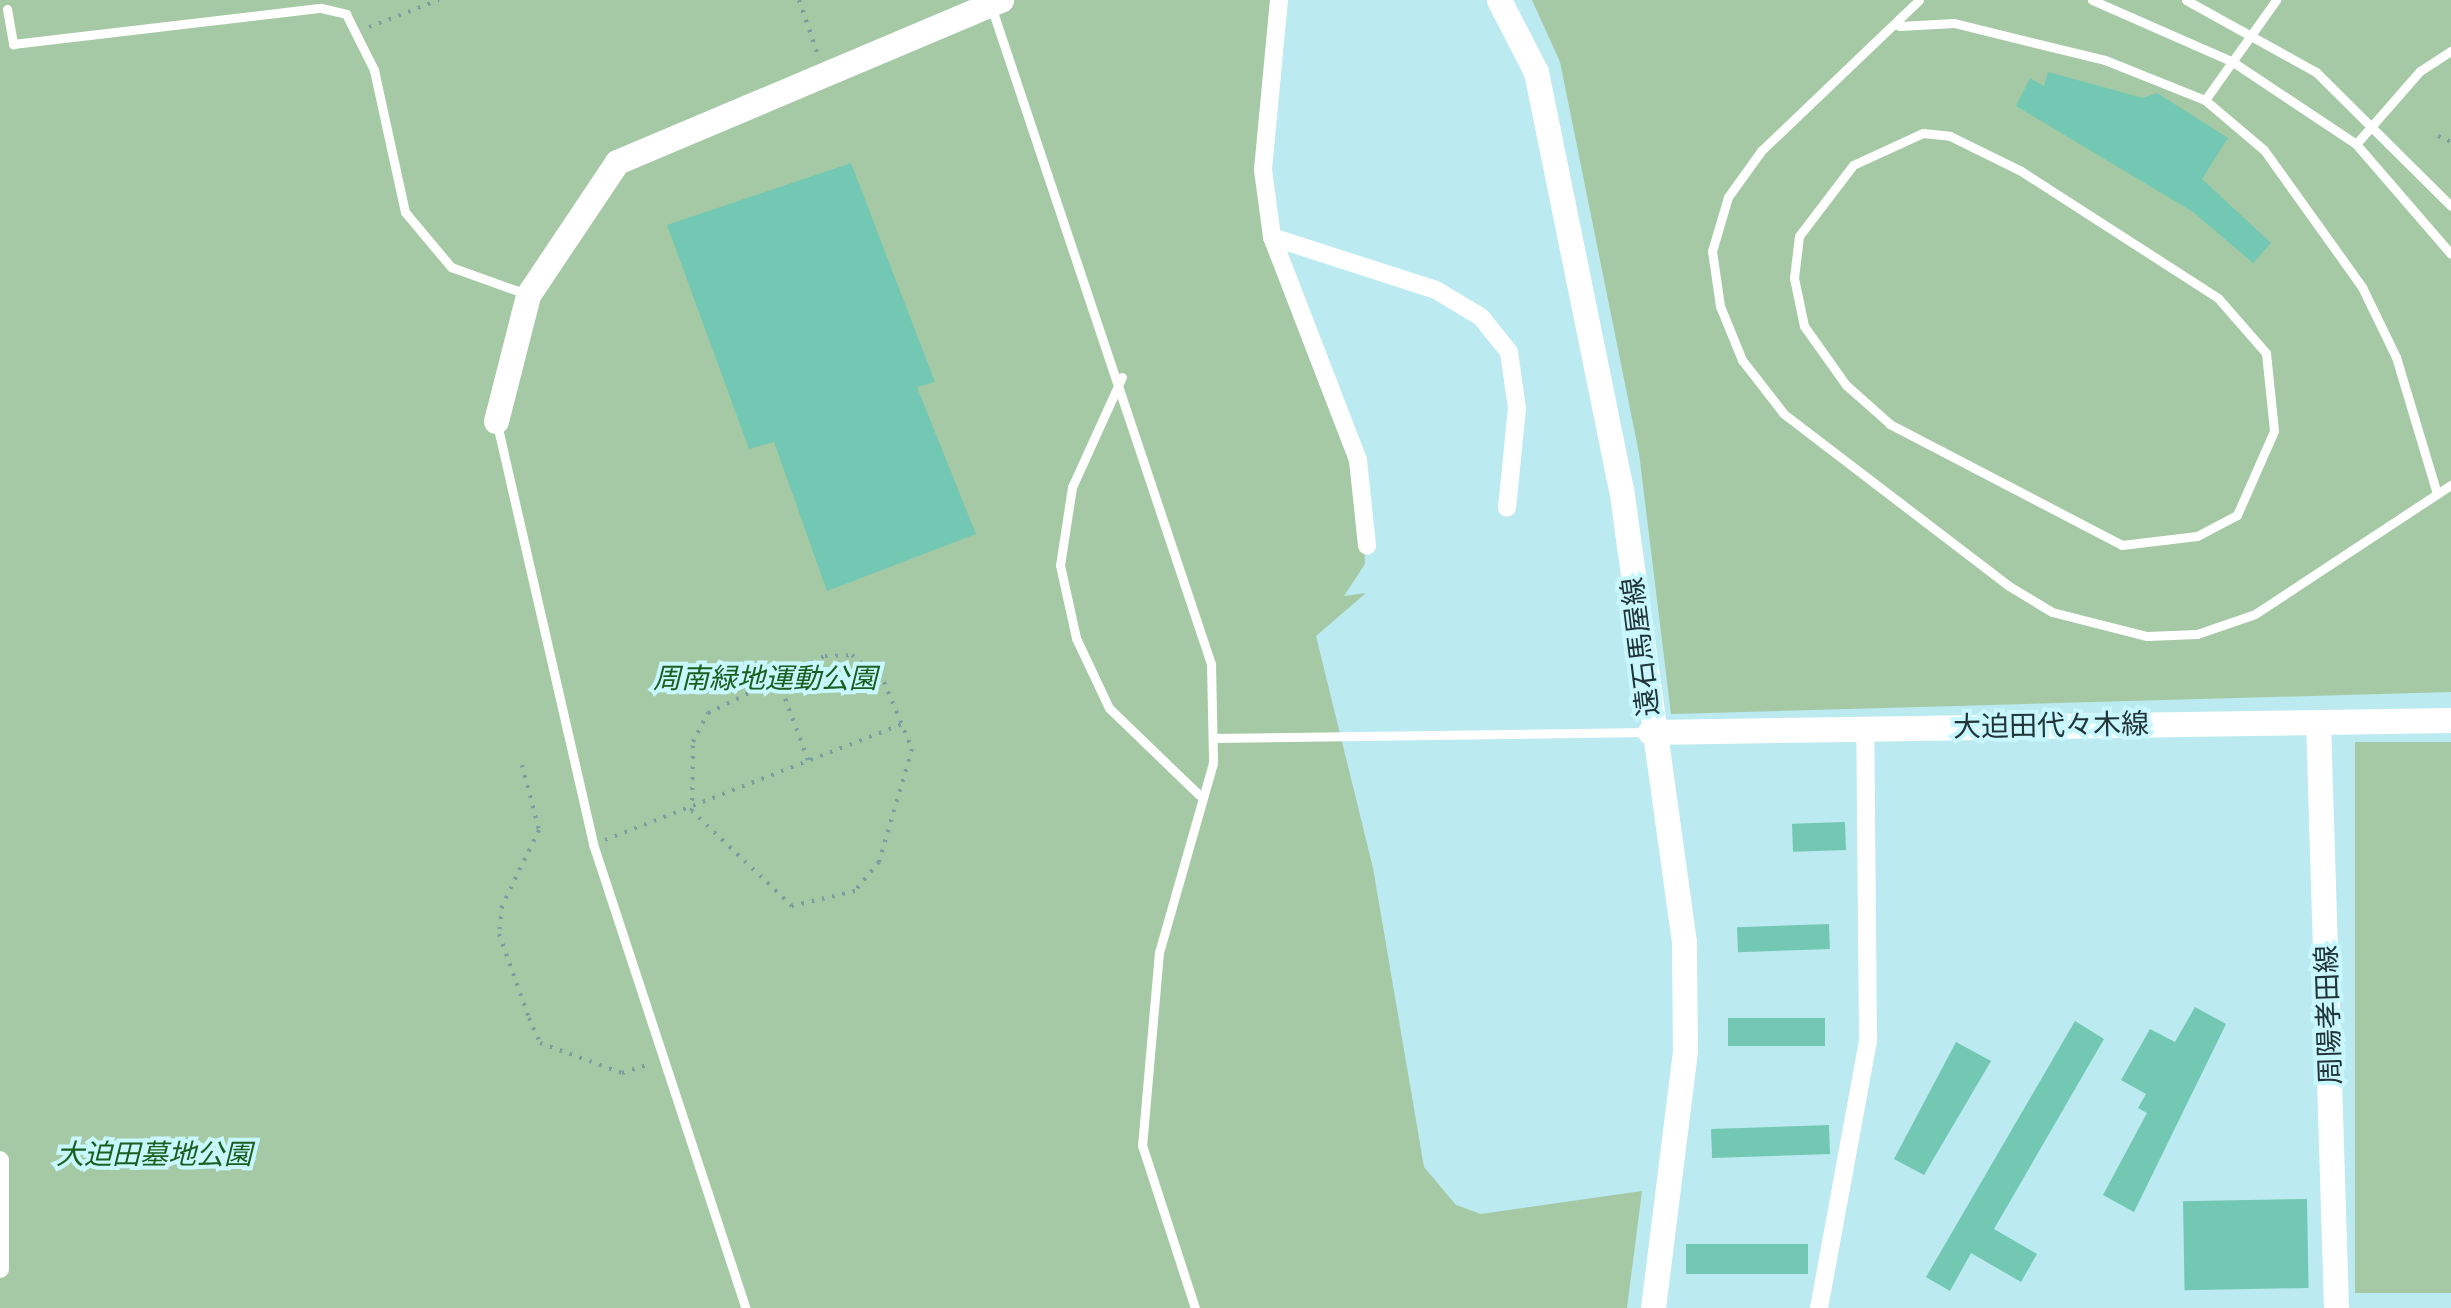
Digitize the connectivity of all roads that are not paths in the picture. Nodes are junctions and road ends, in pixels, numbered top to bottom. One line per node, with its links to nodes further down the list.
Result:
1 (1279, 0): 17 (street)
2 (1498, 0): 30 (street, 遠石馬屋線)
3 (1919, 0): 9 (lane)
4 (2186, 0): 10 (lane)
5 (2276, 0): 10 (lane)
6 (2098, 1): 12 (lane)
7 (993, 2): 19 (street); 21 (lane)
8 (7, 8): 19 (lane)
9 (1898, 26): 13 (lane); 24 (lane)
10 (2256, 30): 12 (lane); 14 (lane)
11 (2451, 51): 14 (lane)
12 (2234, 62): 13 (lane); 15 (lane)
13 (2205, 100): 24 (lane)
14 (2376, 124): 15 (lane); 16 (lane)
15 (2356, 144): 18 (lane)
16 (2451, 206)
17 (1272, 237): 25 (street); 26 (street)
18 (2451, 254)
19 (528, 294): 22 (street)
20 (2242, 324): 20 (lane)
21 (1122, 377): 31 (lane); 32 (lane)
22 (496, 422): 35 (lane)
23 (2451, 485): 24 (lane)
24 (2437, 494)
25 (1507, 508)
26 (1367, 546)
27 (2451, 720): 28 (street, 大迫田代々木線)
28 (2318, 722): 29 (street, 大迫田代々木線); 39 (street, 周陽孝田線)
29 (1865, 727): 30 (street, 大迫田代々木線); 38 (street)
30 (1650, 732): 31 (lane); 37 (street, 遠石馬屋線)
31 (1213, 738): 32 (lane)
32 (1199, 795): 36 (lane)
33 (0, 1160): 34 (street)
34 (0, 1268)
35 (746, 1308)
36 (1195, 1308)
37 (1653, 1308)
38 (1820, 1308)
39 (2336, 1308)

